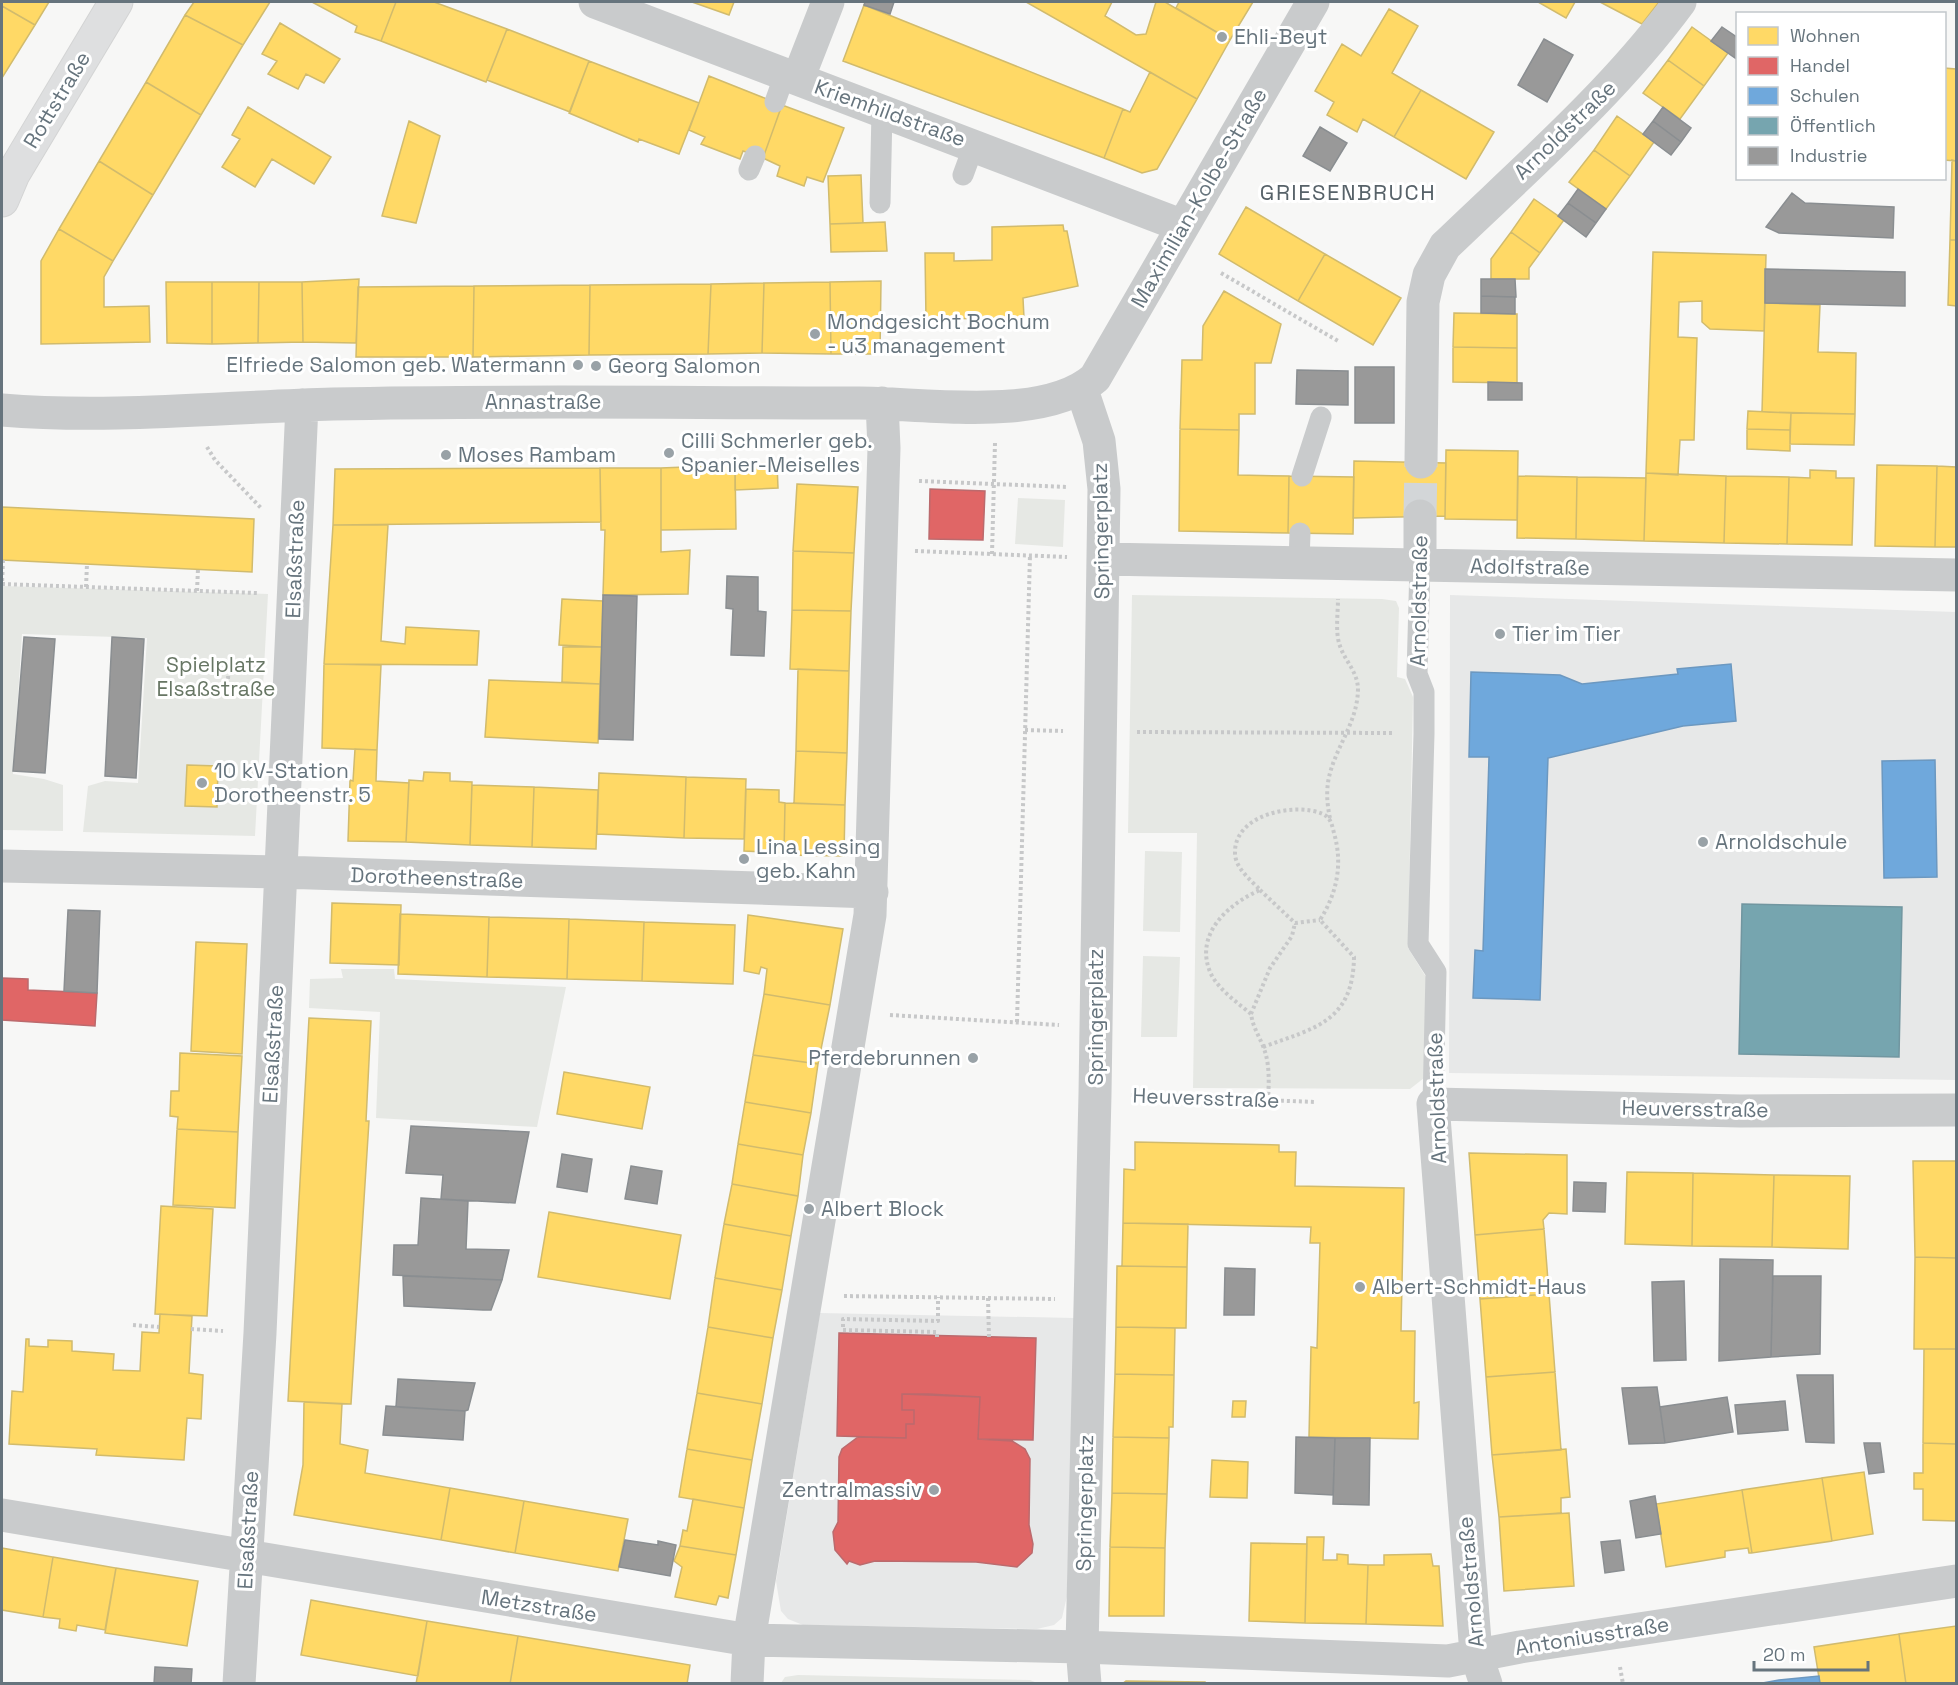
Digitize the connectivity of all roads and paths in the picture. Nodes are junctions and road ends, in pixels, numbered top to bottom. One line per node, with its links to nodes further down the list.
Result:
1 (116, 2): 10 (street, Rottstraße)
2 (596, 2): 6 (street, Kriemhildstraße)
3 (828, 2): 6 (street)
4 (1313, 2): 12 (street, Maximilian-Kolbe-Straße)
5 (1680, 2): 22 (street, Arnoldstraße)
6 (786, 85): 7 (street, Kriemhildstraße)
7 (882, 111): 8 (street, Kriemhildstraße); 11 (lane)
8 (974, 145): 9 (lane); 12 (street, Kriemhildstraße)
9 (963, 175)
10 (2, 200)
11 (880, 203)
12 (1183, 226): 15 (street, Maximilian-Kolbe-Straße)
13 (1221, 273): 14 (path)
14 (1338, 341)
15 (1082, 390): 18 (street, Annastraße); 26 (street, Springerplatz)
16 (882, 403): 17 (street, Annastraße); 18 (street, Annastraße); 24 (street)
17 (302, 405): 20 (street, Annastraße); 28 (street, Elsaßstraße)
18 (995, 407): 25 (path)
19 (2, 410): 20 (street, Annastraße)
20 (185, 410): 28 (path)
21 (1321, 417): 23 (lane)
22 (1421, 462)
23 (1302, 477)
24 (883, 481): 25 (path); 29 (street)
25 (995, 484): 26 (path); 30 (path)
26 (1104, 489): 32 (street, Springerplatz)
27 (1420, 516): 36 (street, Arnoldstraße)
28 (296, 545): 41 (street, Elsaßstraße)
29 (882, 550): 30 (path); 50 (street)
30 (992, 554): 31 (path)
31 (1030, 555): 32 (path); 42 (path)
32 (1103, 559): 35 (street, Adolfstraße); 43 (street, Springerplatz)
33 (3, 560): 39 (path)
34 (87, 564): 39 (path)
35 (1338, 564): 36 (street, Adolfstraße); 44 (path)
36 (1420, 565): 38 (street, Adolfstraße); 45 (lane, Arnoldstraße)
37 (198, 568): 40 (path)
38 (1956, 575)
39 (86, 586): 40 (path)
40 (197, 591): 41 (path)
41 (294, 594): 48 (street, Elsaßstraße)
42 (1025, 730): 43 (path); 55 (path)
43 (1101, 731): 44 (path); 58 (street, Springerplatz)
44 (1347, 733): 45 (path); 46 (path)
45 (1424, 734): 61 (lane, Arnoldstraße)
46 (1330, 819): 49 (path); 51 (path)
47 (2, 866): 48 (street, Dorotheenstraße)
48 (282, 872): 50 (street, Dorotheenstraße); 72 (street, Elsaßstraße)
49 (1260, 890): 52 (path); 54 (path)
50 (872, 892): 53 (street)
51 (1320, 920): 52 (path); 57 (path)
52 (1295, 923): 54 (path)
53 (855, 1012): 55 (path); 63 (street)
54 (1251, 1014): 57 (path)
55 (1017, 1022): 56 (path)
56 (1065, 1025)
57 (1263, 1047): 59 (path)
58 (1095, 1094): 59 (path, Heuversstraße); 66 (street, Springerplatz)
59 (1268, 1100): 60 (path, Heuversstraße)
60 (1316, 1102)
61 (1433, 1104): 62 (street, Heuversstraße); 76 (street, Arnoldstraße)
62 (1956, 1110)
63 (807, 1292): 64 (path); 74 (street)
64 (938, 1297): 65 (path); 69 (path)
65 (988, 1298): 66 (path); 70 (path)
66 (1090, 1300): 75 (street, Springerplatz)
67 (133, 1325): 68 (path)
68 (159, 1327)
69 (937, 1337)
70 (988, 1338)
71 (2, 1515): 72 (street, Metzstraße)
72 (247, 1556): 74 (street, Metzstraße); 77 (street, Elsaßstraße)
73 (1956, 1581): 76 (street, Antoniusstraße)
74 (749, 1640): 75 (street, Metzstraße); 78 (street)
75 (1082, 1647): 76 (street, Antoniusstraße); 79 (street, Springerplatz)
76 (1481, 1669)
77 (239, 1683)
78 (747, 1683)
79 (1085, 1683)

